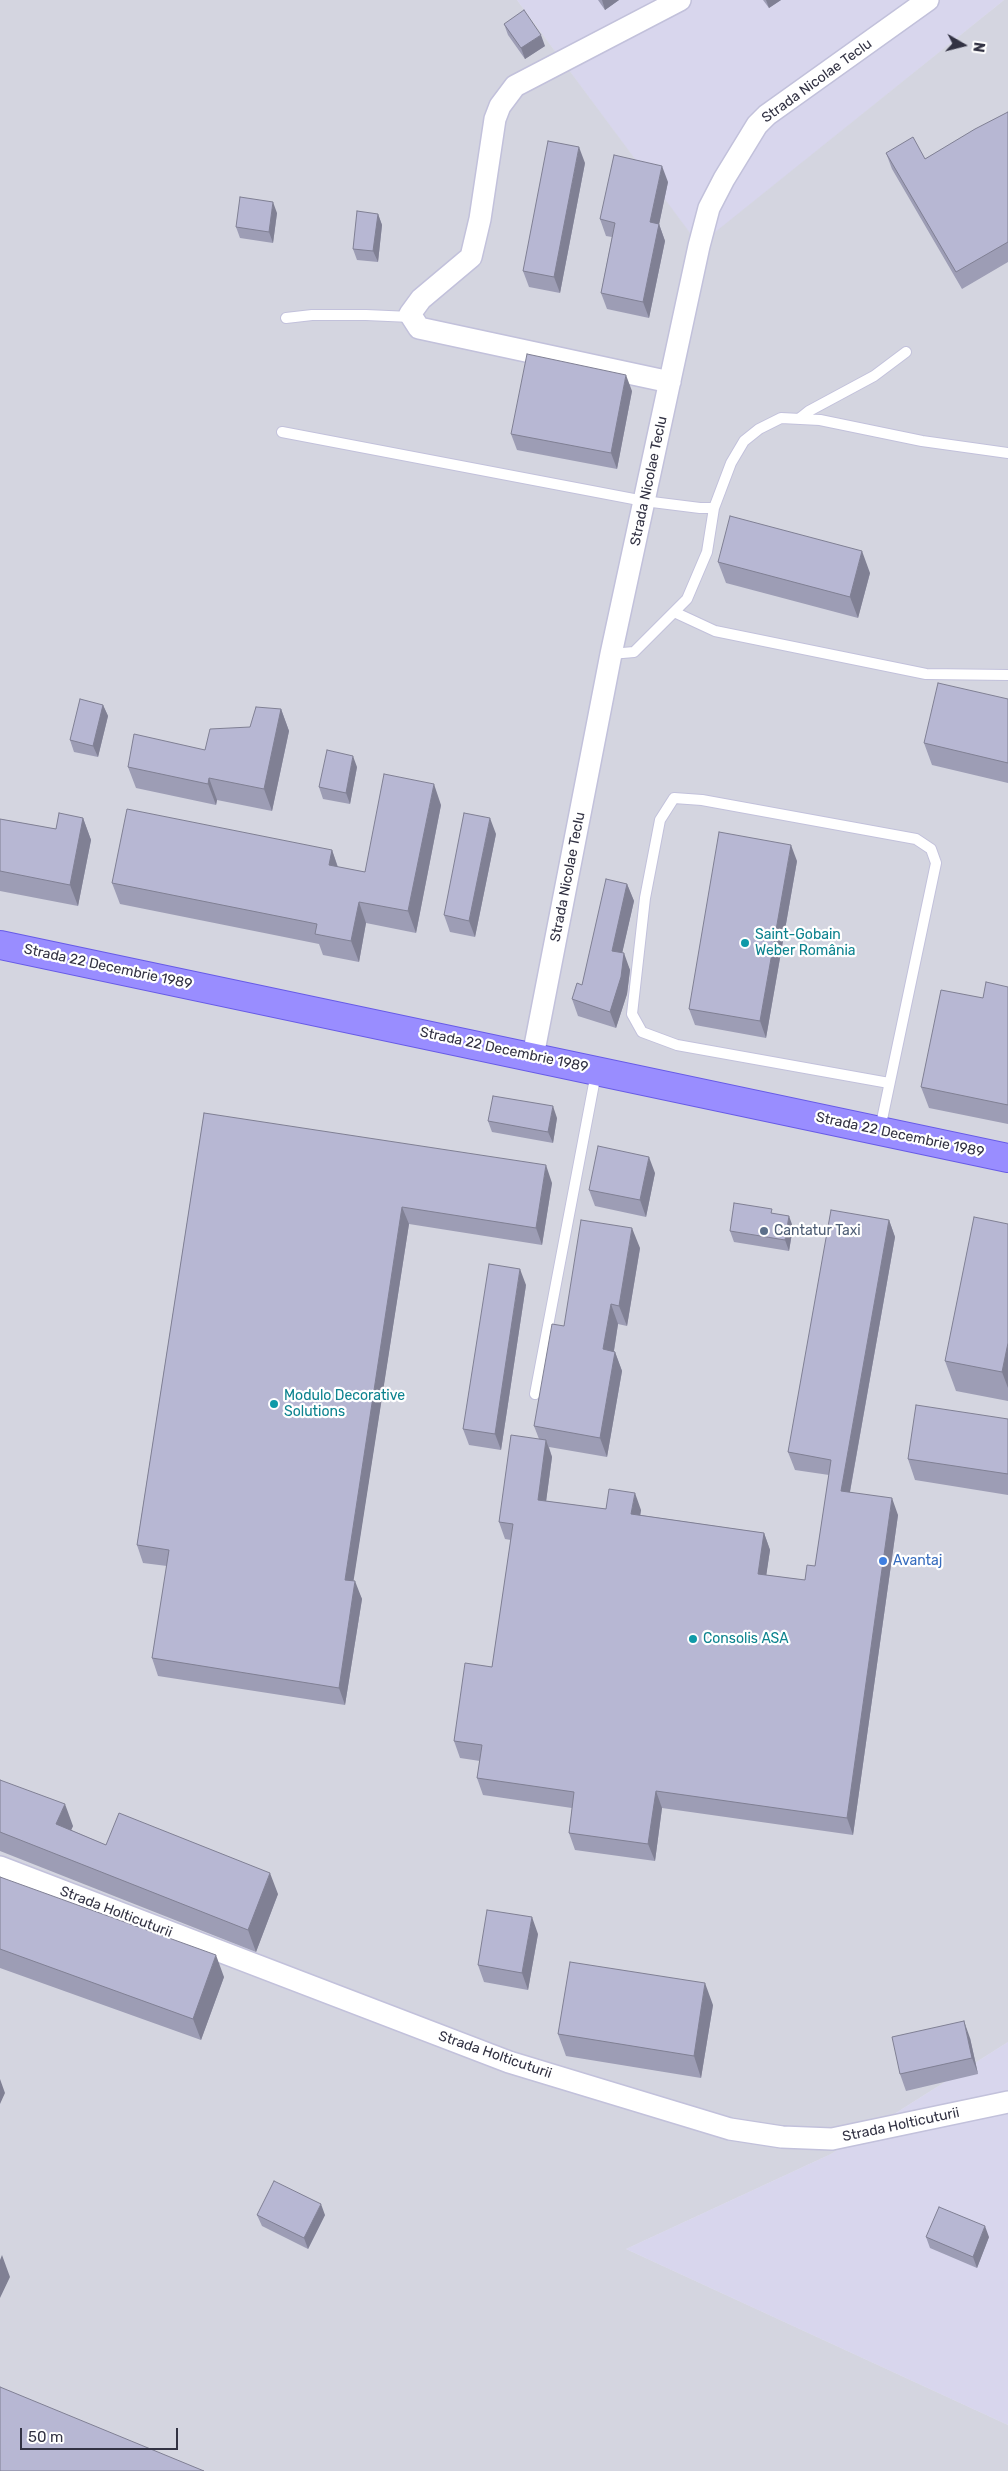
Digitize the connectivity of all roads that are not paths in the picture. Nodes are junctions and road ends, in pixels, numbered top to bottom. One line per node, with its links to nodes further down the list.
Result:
1 (680, 0): 3 (street)
2 (928, 0): 6 (street, Strada Nicolae Teclu)
3 (411, 317): 4 (lane); 6 (street)
4 (286, 318)
5 (906, 352): 7 (lane)
6 (670, 382): 10 (street, Strada Nicolae Teclu)
7 (799, 419): 9 (lane); 11 (lane)
8 (282, 432): 10 (lane)
9 (1008, 453)
10 (644, 501): 11 (lane); 13 (street, Strada Nicolae Teclu)
11 (714, 508): 12 (lane)
12 (674, 612): 13 (lane); 14 (lane)
13 (611, 654): 16 (street, Strada Nicolae Teclu)
14 (1008, 675)
15 (0, 944): 16 (main road, Strada 22 Decembrie 1989)
16 (533, 1056): 17 (main road, Strada 22 Decembrie 1989)
17 (596, 1070): 19 (main road, Strada 22 Decembrie 1989); 21 (lane)
18 (890, 1083): 18 (lane); 19 (lane)
19 (880, 1130): 20 (main road, Strada 22 Decembrie 1989)
20 (1008, 1158)
21 (535, 1394)
22 (0, 1867): 23 (street, Strada Holticuturii)
23 (1008, 2102)

